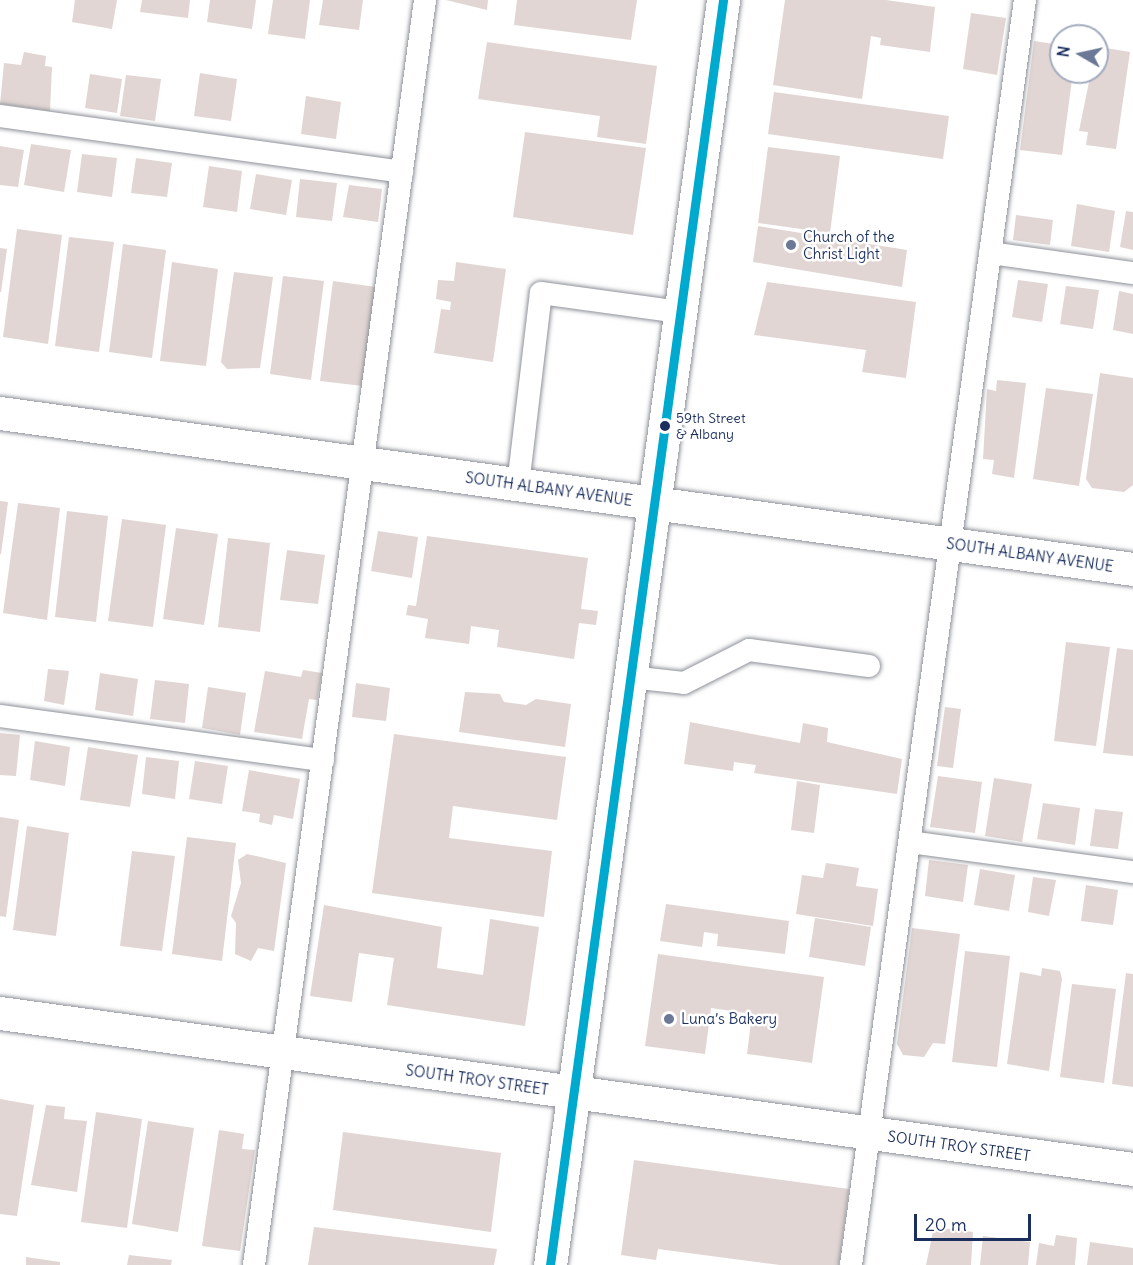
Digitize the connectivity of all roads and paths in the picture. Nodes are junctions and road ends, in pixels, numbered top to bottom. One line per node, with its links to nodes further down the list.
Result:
1 (425, 0): 5 (lane)
2 (723, 0): 8 (street)
3 (1025, 0): 6 (lane)
4 (0, 117): 5 (lane)
5 (402, 172): 10 (lane)
6 (990, 253): 7 (lane); 13 (lane)
7 (1133, 273)
8 (680, 312): 11 (lane); 12 (street)
9 (0, 413): 10 (street, SOUTH ALBANY AVENUE)
10 (362, 464): 11 (street, SOUTH ALBANY AVENUE); 18 (lane)
11 (518, 485): 12 (street, SOUTH ALBANY AVENUE)
12 (654, 503): 13 (street, SOUTH ALBANY AVENUE); 16 (street)
13 (950, 544): 14 (street, SOUTH ALBANY AVENUE); 19 (lane)
14 (1133, 569)
15 (869, 666): 16 (lane)
16 (630, 677): 23 (street)
17 (0, 716): 18 (lane)
18 (322, 760): 22 (lane)
19 (909, 842): 20 (lane); 24 (lane)
20 (1133, 872)
21 (0, 1013): 22 (street, SOUTH TROY STREET)
22 (283, 1053): 23 (street, SOUTH TROY STREET); 26 (lane)
23 (573, 1093): 24 (street, SOUTH TROY STREET); 27 (street)
24 (869, 1133): 25 (street, SOUTH TROY STREET); 28 (lane)
25 (1133, 1169)
26 (254, 1265)
27 (550, 1265)
28 (851, 1265)

